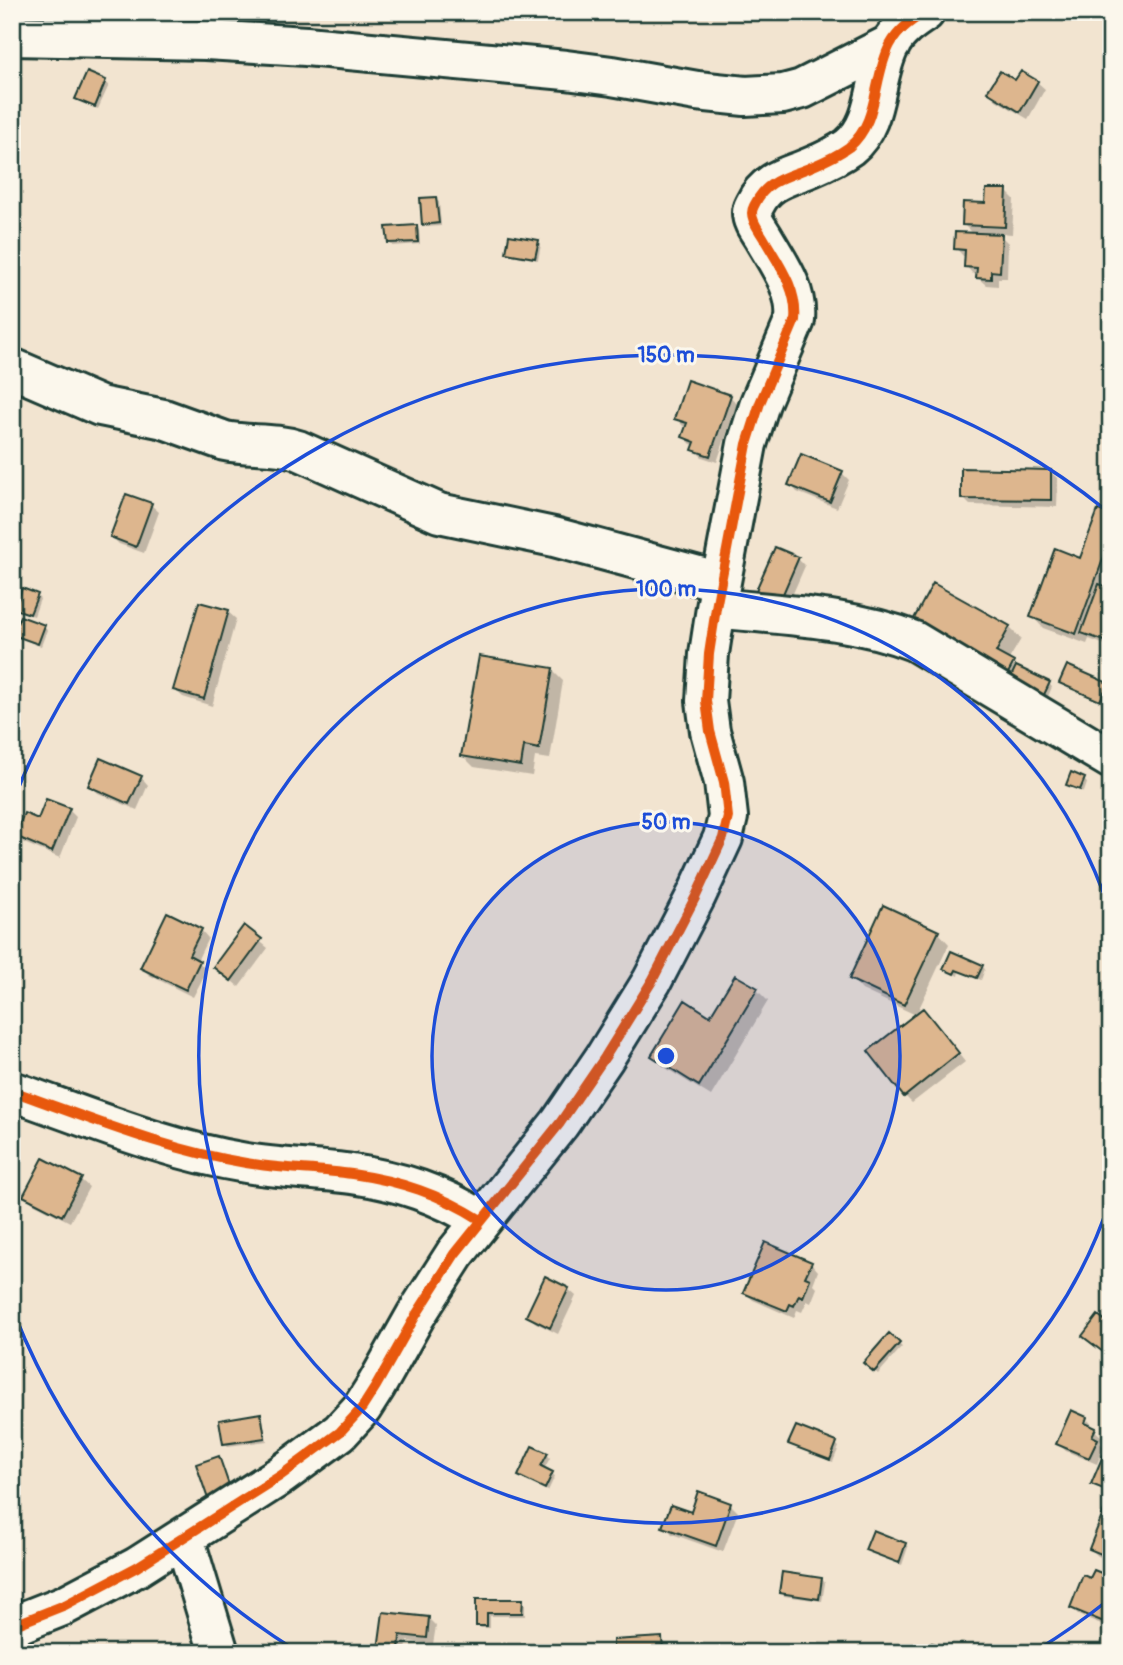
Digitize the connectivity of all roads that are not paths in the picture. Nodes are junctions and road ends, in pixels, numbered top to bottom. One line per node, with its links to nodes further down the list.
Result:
1 (925, 12): 3 (street)
2 (12, 36): 3 (street)
3 (891, 44): 5 (street)
4 (12, 368): 5 (street)
5 (719, 595): 6 (street); 8 (street)
6 (1111, 759)
7 (12, 1091): 8 (street)
8 (481, 1220): 9 (street)
9 (184, 1537): 10 (street); 11 (street)
10 (12, 1626)
11 (219, 1653)

